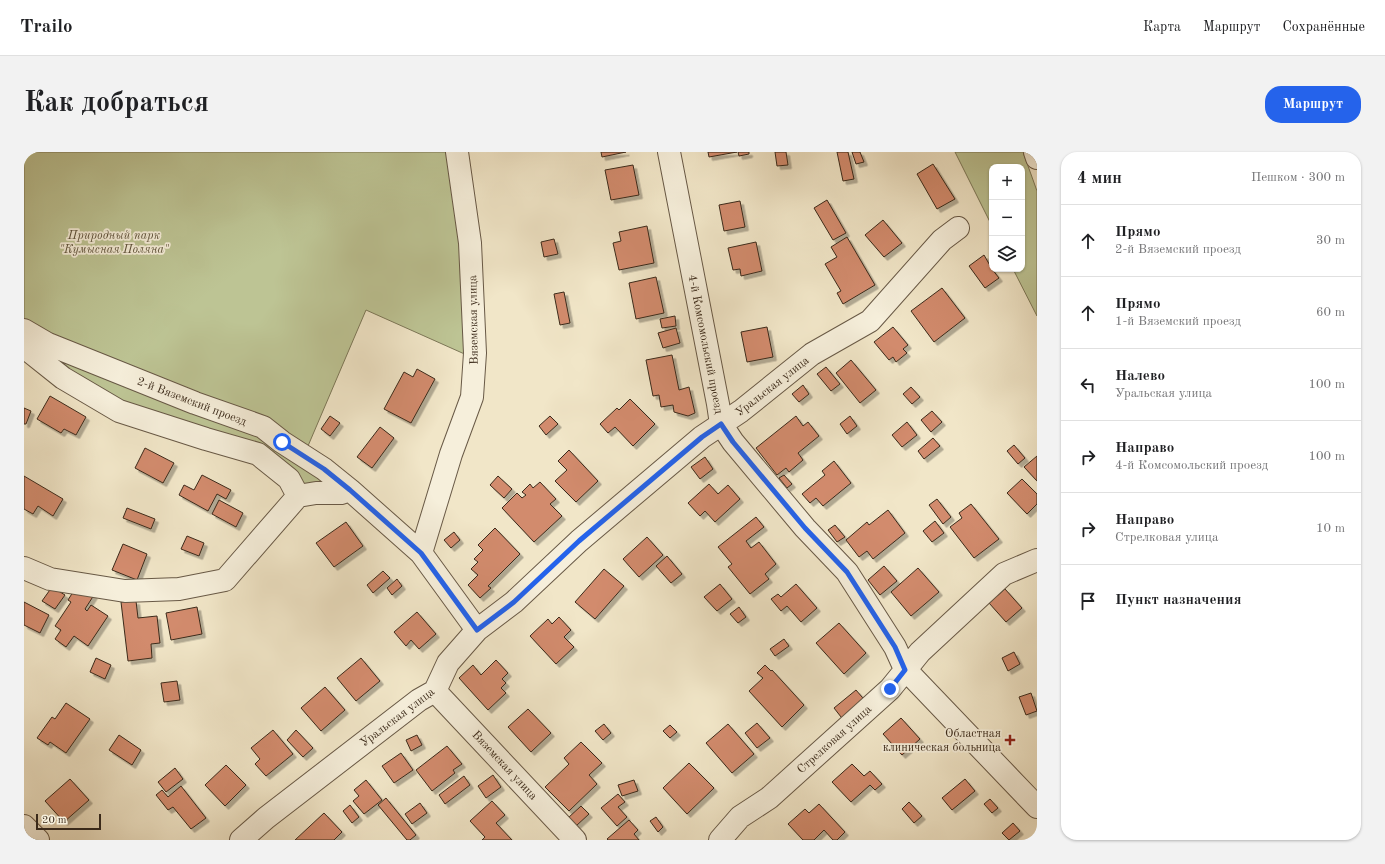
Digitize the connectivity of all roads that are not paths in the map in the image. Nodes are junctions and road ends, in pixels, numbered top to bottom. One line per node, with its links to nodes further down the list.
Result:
1 (456, 152): 11 (street, Вяземская улица)
2 (669, 152): 8 (street, 4-й Комсомольский проезд)
3 (1035, 152): 4 (street)
4 (1037, 158)
5 (958, 228): 8 (street, Уральская улица)
6 (24, 330): 9 (street, 2-й Вяземский проезд)
7 (24, 347): 10 (street)
8 (721, 424): 14 (street, Уральская улица); 15 (street, 4-й Комсомольский проезд)
9 (350, 490): 10 (street); 11 (street, 2-й Вяземский проезд)
10 (298, 496): 13 (street)
11 (421, 553): 14 (street, 2-й Вяземский проезд)
12 (1037, 560): 15 (street, Стрелковая улица)
13 (24, 568)
14 (477, 630): 16 (street, Уральская улица)
15 (905, 670): 17 (street, 4-й Комсомольский проезд); 22 (street, Стрелковая улица)
16 (435, 692): 20 (street, Уральская улица); 21 (street, Вяземская улица)
17 (1037, 807)
18 (24, 826): 19 (street)
19 (38, 840)
20 (241, 840)
21 (575, 840)
22 (720, 840)

